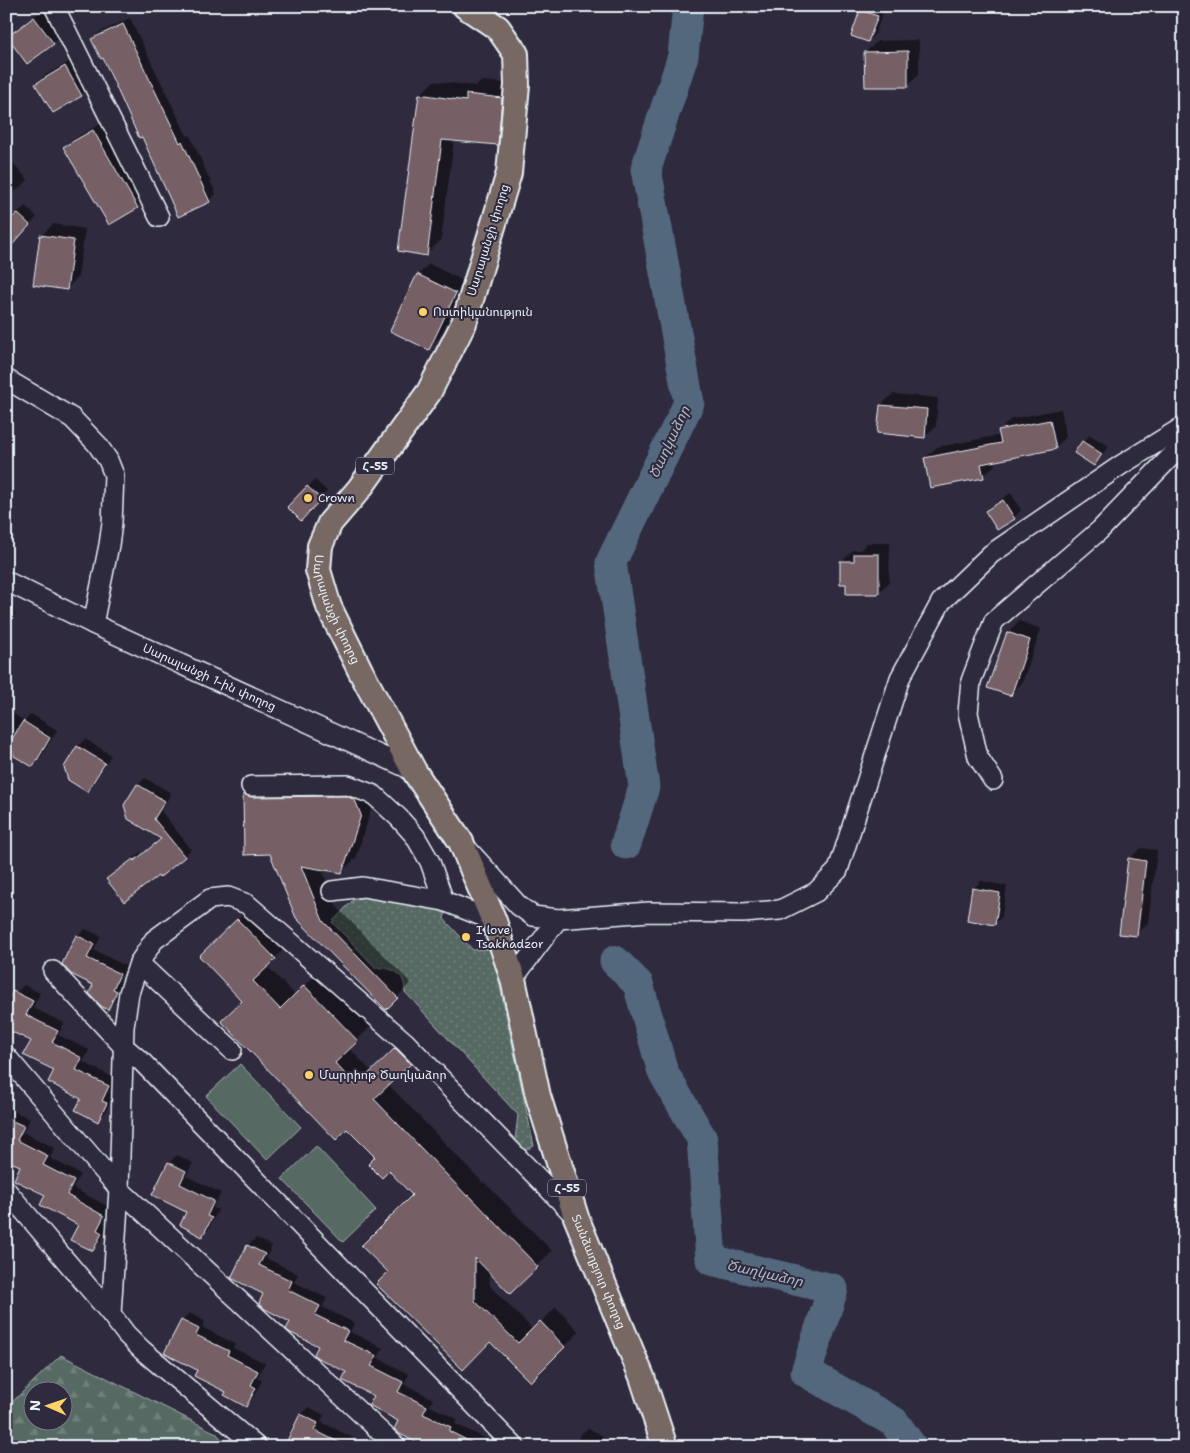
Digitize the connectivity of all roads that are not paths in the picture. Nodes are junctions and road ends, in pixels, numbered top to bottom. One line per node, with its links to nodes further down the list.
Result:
1 (54, 6): 3 (street)
2 (465, 6): 9 (main road, Սարալանջի փողոց / Հ-55)
3 (159, 217)
4 (6, 378): 8 (street)
5 (1184, 426): 15 (street)
6 (1184, 443): 10 (street)
7 (6, 581): 8 (street, Սարալանջի 1-ին փողոց)
8 (93, 624): 9 (street, Սարալանջի 1-ին փողոց)
9 (414, 771): 12 (main road, Սարալանջի փողոց / Հ-55)
10 (993, 780)
11 (252, 786): 14 (street)
12 (460, 842): 15 (street); 16 (main road, Սարալանջի փողոց / Հ-55)
13 (332, 892): 14 (street)
14 (444, 901): 16 (street)
15 (558, 919): 19 (street)
16 (494, 921): 19 (main road, Տանձաղբյուր փողոց / Հ-55)
17 (139, 962): 20 (street); 21 (street); 25 (street)
18 (53, 971): 20 (street)
19 (513, 979): 25 (main road, Տանձաղբյուր փողոց / Հ-55)
20 (123, 1046): 23 (street); 29 (street)
21 (232, 1050)
22 (6, 1056): 23 (street)
23 (119, 1189): 26 (street); 28 (street)
24 (6, 1190): 26 (street)
25 (576, 1217): 30 (main road, Տանձաղբյուր փողոց / Հ-55)
26 (111, 1314): 27 (street)
27 (257, 1447)
28 (397, 1447)
29 (515, 1447)
30 (665, 1447)

